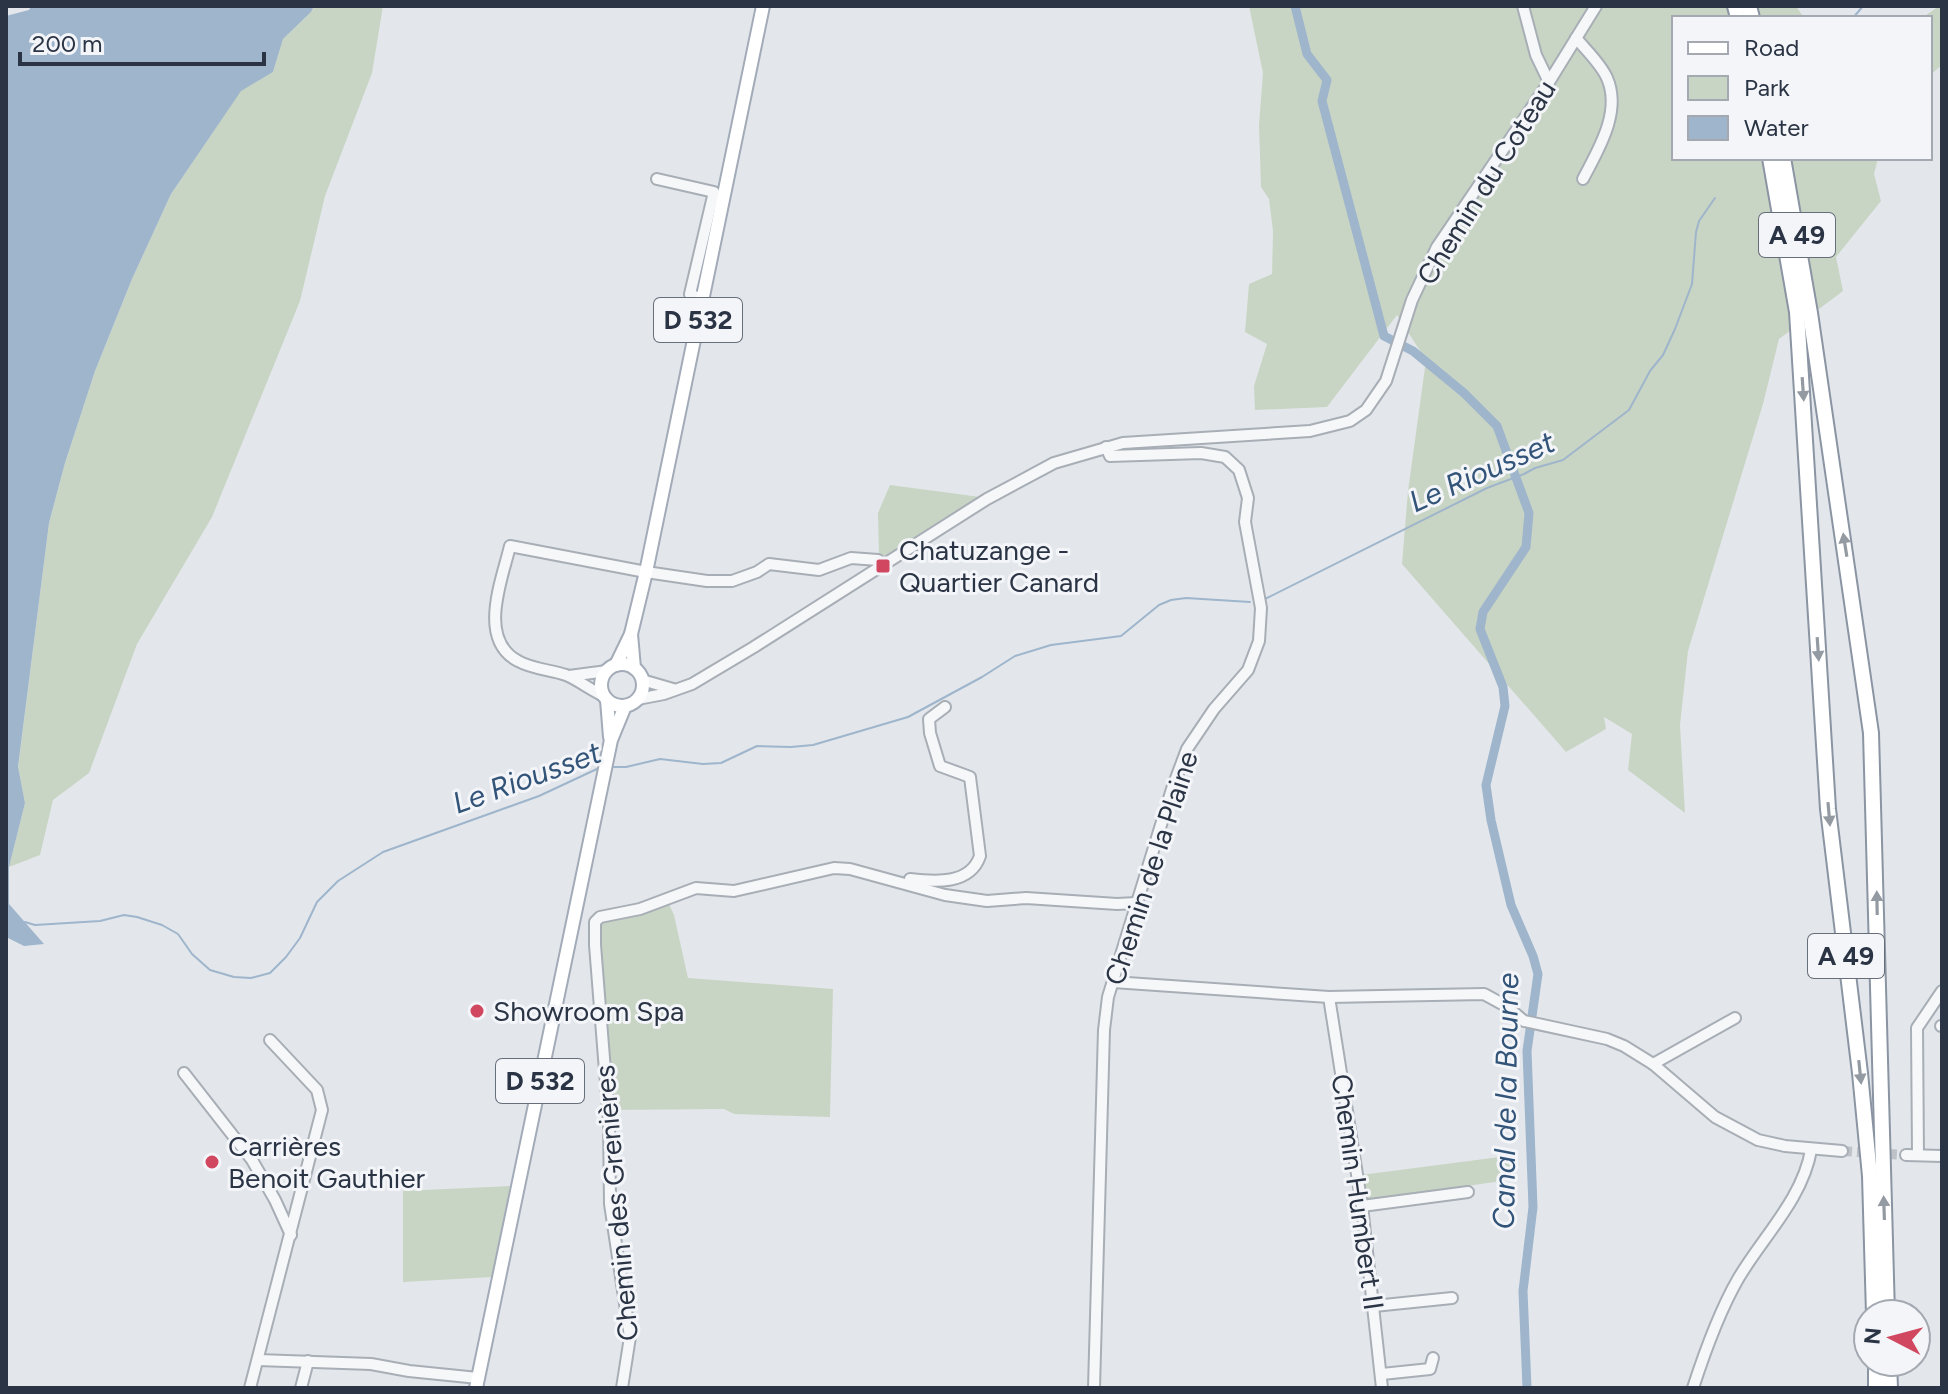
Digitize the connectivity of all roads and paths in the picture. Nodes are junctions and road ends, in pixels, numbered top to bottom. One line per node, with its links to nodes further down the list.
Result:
1 (763, 6): 10 (main road, D 532)
2 (1523, 6): 5 (street)
3 (1596, 6): 4 (street, Chemin du Coteau)
4 (1576, 38): 5 (street, Chemin du Coteau); 9 (street)
5 (1549, 82): 11 (street, Chemin du Coteau)
6 (1770, 160): 41 (highway, A 49, one-way to 41)
7 (1783, 160): 42 (highway, A 49, one-way to 7)
8 (657, 179): 10 (street)
9 (1583, 179)
10 (702, 299): 13 (main road, D 532)
11 (1106, 447): 12 (street, Chemin du Coteau); 26 (street, Chemin de la Plaine)
12 (883, 566): 13 (street); 19 (street, Chemin du Coteau)
13 (646, 572): 14 (main road, D 532); 17 (street)
14 (631, 634): 15 (main road, D 532); 16 (main road, D 532)
15 (611, 668): 16 (main road); 17 (street); 20 (main road)
16 (634, 668): 18 (main road)
17 (569, 676): 20 (street)
18 (642, 680): 19 (street); 21 (main road)
19 (673, 689): 21 (street, Chemin du Coteau)
20 (605, 698): 22 (main road); 24 (main road, D 532)
21 (638, 699): 22 (main road)
22 (625, 706): 24 (main road, D 532)
23 (945, 707): 25 (street)
24 (611, 740): 48 (main road, D 532)
25 (882, 876): 26 (street); 51 (street, Chemin des Grenières)
26 (1136, 903): 27 (street, Chemin de la Plaine)
27 (1113, 982): 29 (street); 52 (street, Chemin de la Plaine)
28 (1942, 991): 36 (street)
29 (1329, 997): 32 (street); 38 (street, Chemin Humbert II)
30 (1735, 1018): 32 (street)
31 (270, 1040): 39 (street)
32 (1653, 1064): 34 (street)
33 (184, 1073): 39 (street)
34 (1811, 1150): 35 (street); 54 (street)
35 (1842, 1151)
36 (1942, 1156)
37 (1468, 1192): 38 (street)
38 (1362, 1206): 43 (street, Chemin Humbert II)
39 (291, 1235): 45 (street)
40 (1452, 1298): 43 (street)
41 (1873, 1298)
42 (1887, 1298)
43 (1374, 1306): 47 (street, Chemin Humbert II)
44 (1433, 1358): 47 (street)
45 (258, 1360): 46 (street); 49 (street)
46 (308, 1361): 48 (street); 50 (street)
47 (1382, 1374): 53 (street, Chemin Humbert II)
48 (477, 1383)
49 (250, 1388)
50 (301, 1388)
51 (622, 1388)
52 (1094, 1388)
53 (1382, 1388)
54 (1693, 1388)

